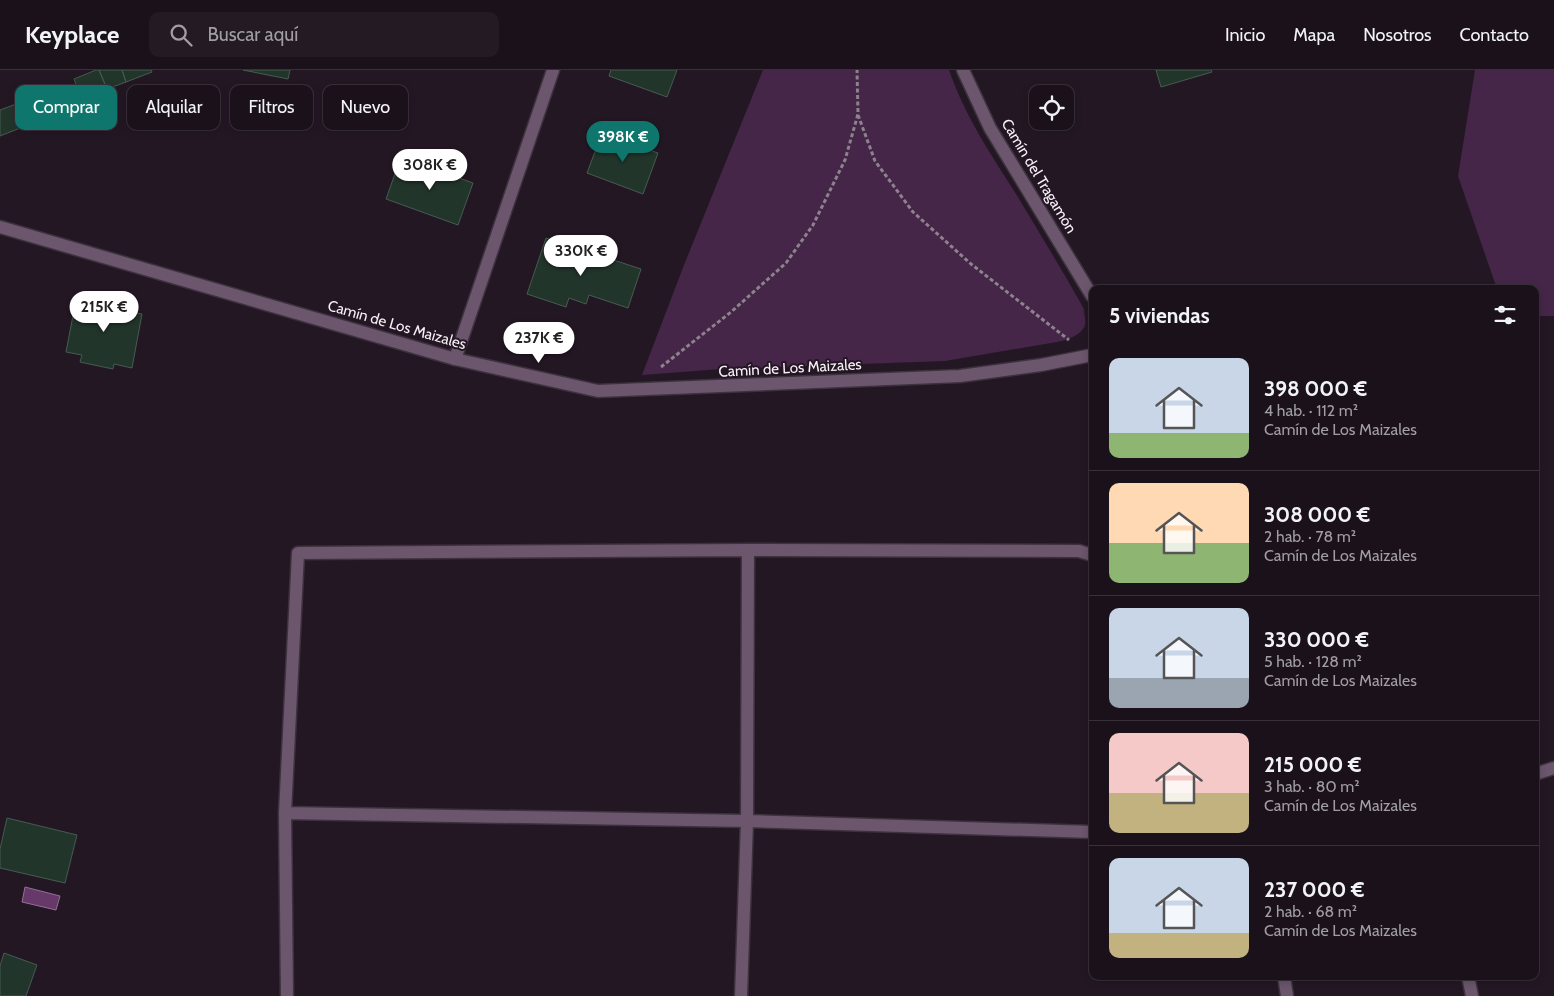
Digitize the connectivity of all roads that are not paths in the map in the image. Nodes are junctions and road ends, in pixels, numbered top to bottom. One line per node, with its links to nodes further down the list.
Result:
1 (553, 70): 6 (street)
2 (963, 70): 4 (street, Camín del Tragamón)
3 (0, 227): 6 (street, Camín de Los Maizales)
4 (1089, 291)
5 (1089, 355): 6 (street, Camín de Los Maizales)
6 (454, 359)
7 (748, 550): 8 (street); 11 (street); 12 (street)
8 (1089, 554)
9 (1554, 768): 10 (street)
10 (1539, 773)
11 (285, 814): 12 (street); 16 (street)
12 (747, 821): 13 (street); 17 (street)
13 (1089, 832)
14 (1285, 980): 18 (street)
15 (1469, 980): 19 (street)
16 (287, 996)
17 (741, 996)
18 (1287, 996)
19 (1472, 996)

